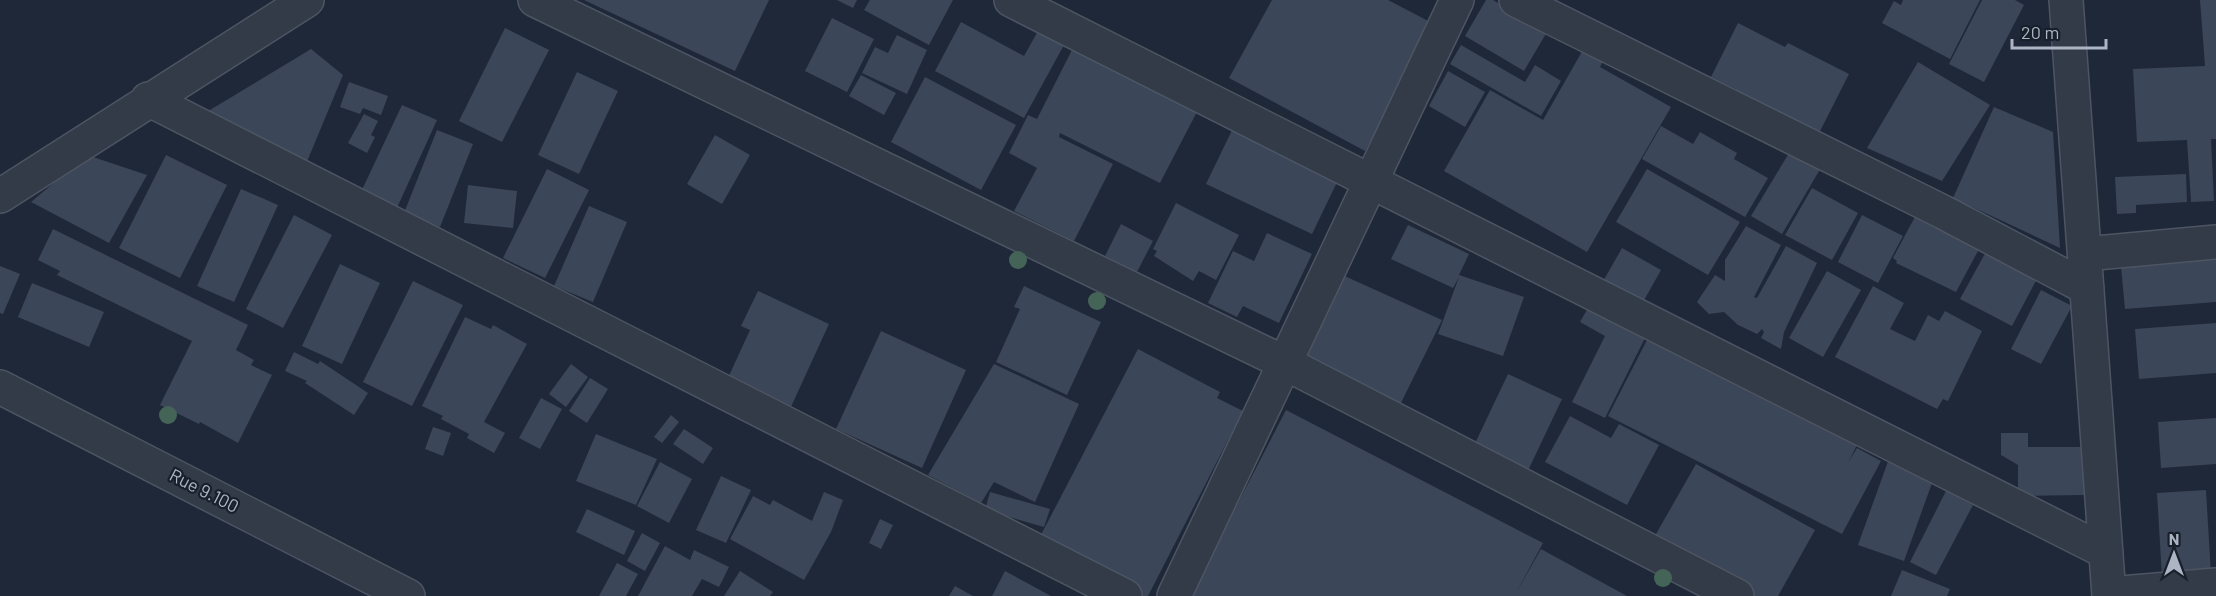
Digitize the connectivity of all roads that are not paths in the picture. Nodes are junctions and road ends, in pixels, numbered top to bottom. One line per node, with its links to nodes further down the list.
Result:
1 (307, 0): 7 (street)
2 (535, 0): 13 (street)
3 (1011, 0): 8 (street)
4 (1457, 0): 8 (street)
5 (1516, 0): 12 (street)
6 (2066, 0): 11 (street)
7 (148, 99): 9 (street); 19 (street)
8 (1370, 180): 13 (street); 15 (street)
9 (0, 196)
10 (2216, 242): 11 (street)
11 (2085, 255): 12 (street)
12 (2087, 288): 15 (street)
13 (1286, 363): 20 (street); 21 (street)
14 (0, 387): 18 (street, Rue 9.100)
15 (2106, 552): 17 (street)
16 (2216, 585): 17 (street)
17 (2109, 595)
18 (408, 596)
19 (1125, 596)
20 (1174, 596)
21 (1737, 596)

